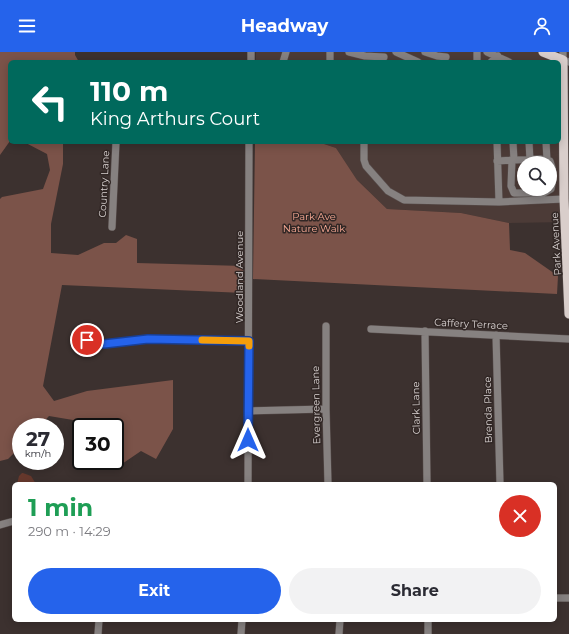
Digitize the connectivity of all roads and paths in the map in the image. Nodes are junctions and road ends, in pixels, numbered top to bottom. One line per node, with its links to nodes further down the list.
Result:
1 (349, 52): 7 (street)
2 (396, 52): 11 (street)
3 (425, 52): 9 (street)
4 (487, 52): 6 (street)
5 (543, 52): 10 (main road)
6 (498, 56): 12 (street); 13 (street)
7 (365, 57): 8 (street)
8 (384, 57)
9 (446, 57)
10 (565, 58): 27 (main road, Park Avenue)
11 (414, 60)
12 (493, 60)
13 (505, 60)
14 (116, 144): 29 (street, Country Lane)
15 (249, 144): 38 (street, Woodland Avenue)
16 (364, 144): 28 (street)
17 (497, 144): 25 (street)
18 (513, 144): 23 (street)
19 (529, 144): 21 (street)
20 (546, 144): 22 (street)
21 (530, 156)
22 (547, 156)
23 (513, 160): 24 (street); 25 (street); 26 (street)
24 (517, 160)
25 (497, 161): 28 (street)
26 (517, 193)
27 (564, 199): 28 (street); 30 (main road, Park Avenue)
28 (499, 202)
29 (112, 227)
30 (568, 260): 31 (main road, Park Avenue)
31 (569, 314)
32 (326, 326): 39 (street, Evergreen Lane)
33 (371, 329): 34 (street, Caffery Terrace)
34 (425, 331): 35 (street, Caffery Terrace); 43 (street, Clark Lane)
35 (496, 335): 36 (street, Caffery Terrace); 44 (street, Brenda Place)
36 (569, 339)
37 (87, 340): 38 (street)
38 (249, 341): 40 (street, Woodland Avenue)
39 (326, 409): 40 (street); 42 (street, Evergreen Lane)
40 (249, 411): 41 (street, Woodland Avenue)
41 (248, 482)
42 (328, 482)
43 (426, 482)
44 (500, 482)
45 (12, 522): 46 (street)
46 (0, 525)
47 (557, 598): 48 (street)
48 (569, 598)
49 (99, 622): 53 (street)
50 (242, 622): 54 (street)
51 (340, 622): 55 (street)
52 (428, 622): 56 (street)
53 (98, 634)
54 (241, 634)
55 (339, 634)
56 (428, 634)

